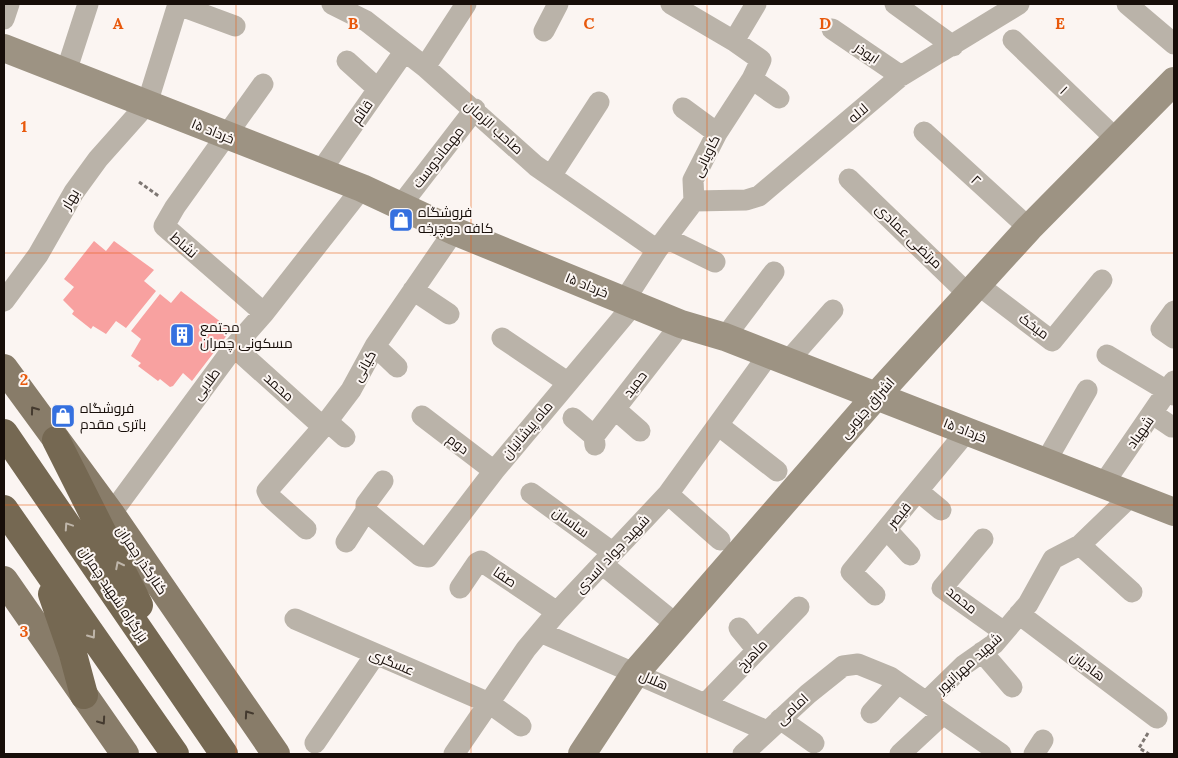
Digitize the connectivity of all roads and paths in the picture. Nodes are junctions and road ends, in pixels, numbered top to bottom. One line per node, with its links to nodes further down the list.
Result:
1 (9, 4): 12 (street)
2 (88, 4): 24 (street)
3 (178, 4): 13 (street); 32 (street)
4 (332, 4): 21 (street, صاحب الزمان)
5 (558, 4): 15 (street)
6 (671, 4): 16 (street)
7 (756, 4): 16 (street)
8 (895, 4): 19 (street)
9 (1018, 4): 19 (street, لاله)
10 (1127, 4): 18 (street)
11 (458, 7): 23 (street)
12 (4, 19)
13 (235, 26)
14 (832, 29): 25 (street, ابوذر)
15 (544, 31)
16 (734, 40): 26 (street, کاویانی)
17 (1012, 40): 38 (street, ۱)
18 (1174, 44)
19 (953, 46): 25 (street, لاله)
20 (4, 48): 24 (street, ۱۵ خرداد)
21 (404, 52): 23 (street, صاحب الزمان); 29 (street, قائم)
22 (347, 61): 29 (street)
23 (425, 67): 34 (street, صاحب الزمان)
24 (66, 72): 32 (street, ۱۵ خرداد)
25 (901, 76): 43 (street, لاله)
26 (752, 79): 30 (street); 36 (street, کاویانی)
27 (1174, 81): 38 (street, اشراق جنوبی)
28 (263, 84): 37 (street)
29 (378, 89): 39 (street, قائم)
30 (779, 98)
31 (599, 102): 40 (street)
32 (147, 104): 37 (street, ۱۵ خرداد); 53 (street, بهار)
33 (683, 108): 36 (street)
34 (475, 109): 40 (street, صاحب الزمان); 44 (street, مهماندوست)
35 (924, 132): 45 (street, ۲)
36 (717, 133): 43 (street, کاویانی)
37 (226, 137): 39 (street, ۱۵ خرداد); 57 (street, نشاط)
38 (1116, 139): 45 (street, اشراق جنوبی)
39 (320, 172): 42 (street, ۱۵ خرداد)
40 (550, 176): 47 (street, صاحب الزمان)
41 (850, 179): 51 (street, مرتضی عمادی)
42 (362, 188): 44 (street, ۱۵ خرداد); 57 (street, طلایی)
43 (694, 201): 47 (street)
44 (401, 205): 46 (street, ۱۵ خرداد)
45 (1029, 228): 51 (street, اشراق جنوبی)
46 (454, 231): 52 (street, کیانی); 54 (street, ۱۵ خرداد)
47 (662, 244): 48 (street, صاحب الزمان); 54 (street)
48 (715, 262)
49 (774, 272): 60 (street)
50 (1102, 280): 51 (street, میخک)
51 (973, 289): 72 (street, اشراق جنوبی)
52 (412, 290): 58 (street); 63 (street, کیانی)
53 (4, 301)
54 (629, 303): 59 (street, ۱۵ خرداد); 69 (street, ماه پیشانیان)
55 (833, 310): 66 (street, شهید جواد اسدی)
56 (1174, 311): 62 (street)
57 (264, 313): 64 (street, طلایی)
58 (449, 314)
59 (681, 324): 60 (street, ۱۵ خرداد); 73 (street, حمید)
60 (725, 336): 66 (street, ۱۵ خرداد)
61 (502, 338): 69 (street)
62 (1174, 338)
63 (375, 346): 67 (street); 77 (street, کیانی)
64 (234, 347): 77 (street, محمد); 98 (street, طلایی)
65 (1107, 355): 70 (street)
66 (778, 358): 72 (street, ۱۵ خرداد); 78 (street, شهید جواد اسدی)
67 (397, 366)
68 (4, 368): 84 (main road, کنارگذر چمران, one-way to 68)
69 (567, 382): 86 (street, ماه پیشانیان)
70 (1172, 389): 74 (street, شهیاد)
71 (1087, 390): 85 (street)
72 (876, 396): 81 (street, ۱۵ خرداد); 116 (street, اشراق جنوبی)
73 (616, 410): 76 (street, حمید); 80 (street)
74 (1153, 414): 79 (street); 89 (street, شهیاد)
75 (422, 416): 86 (street, دوم)
76 (573, 418)
77 (326, 425): 83 (street, محمد); 99 (street, کیانی)
78 (718, 425): 87 (street); 92 (street, شهید جواد اسدی)
79 (1172, 426)
80 (640, 431)
81 (967, 431): 85 (street, ۱۵ خرداد); 90 (street, قیصر)
82 (4, 433): 128 (highway, بزرگراه شهید چمران, one-way to 82)
83 (345, 437)
84 (56, 440): 98 (main road, کنارگذر چمران); 128 (highway, one-way to 84)
85 (1046, 461): 89 (street, ۱۵ خرداد)
86 (494, 471): 96 (street, ماه پیشانیان)
87 (777, 471)
88 (383, 481): 96 (street)
89 (1104, 483): 93 (street, ۱۵ خرداد)
90 (918, 491): 95 (street); 100 (street, قیصر)
91 (530, 493): 106 (street, ساسان)
92 (668, 494): 102 (street); 106 (street, شهید جواد اسدی)
93 (1132, 495): 97 (street, ۱۵ خرداد); 104 (street, شهید مهرانپور)
94 (4, 509): 107 (highway)
95 (941, 510)
96 (366, 511): 103 (street)
97 (1174, 512)
98 (110, 514): 142 (main road, کنارگذر چمران, one-way to 98)
99 (306, 528)
100 (887, 530): 105 (street); 110 (street, قیصر)
101 (983, 539): 119 (street, محمد)
102 (720, 540)
103 (346, 542)
104 (1080, 545): 109 (street); 114 (street, شهید مهرانپور)
105 (910, 555)
106 (607, 558): 113 (street, شهید جواد اسدی); 116 (street, ساسان)
107 (41, 562): 127 (highway); 140 (highway, one-way to 140)
108 (460, 588): 113 (street, صفا)
109 (1132, 592)
110 (875, 595)
111 (8, 596): 127 (main road)
112 (799, 607): 120 (street, ماهرخ)
113 (556, 612): 118 (street, شهید جواد اسدی)
114 (1019, 614): 119 (street, شهید مهرانپور); 133 (street, هادیان)
115 (295, 619): 122 (street, عسگری)
116 (677, 625): 124 (street, اشراق جنوبی)
117 (739, 628): 120 (street)
118 (540, 632): 124 (street, هلال); 129 (street, شهید جواد اسدی)
119 (1004, 632): 121 (street, شهید مهرانپور)
120 (757, 650): 130 (street, ماهرخ)
121 (982, 652): 126 (street); 131 (street, شهید مهرانپور)
122 (375, 655): 129 (street, عسگری); 136 (street)
123 (843, 666): 125 (street, شهید مهرانپور); 134 (street, امامی)
124 (636, 672): 130 (street, هلال); 144 (street, اشراق جنوبی)
125 (898, 683): 131 (street, شهید مهرانپور); 132 (street)
126 (1012, 687)
127 (84, 695): 139 (main road, one-way to 139)
128 (188, 702): 141 (highway, بزرگراه شهید چمران)
129 (489, 703): 135 (street, عسگری); 143 (street, شهید جواد اسدی)
130 (706, 703): 134 (street, هلال)
131 (935, 708): 138 (street, شهید مهرانپور); 146 (street)
132 (871, 713)
133 (1157, 718)
134 (774, 725): 137 (street, هلال); 145 (street, امامی)
135 (520, 726)
136 (315, 742)
137 (814, 743)
138 (994, 752)
139 (125, 754)
140 (175, 754)
141 (224, 754)
142 (276, 754)
143 (454, 754)
144 (582, 754)
145 (743, 754)
146 (900, 754)

